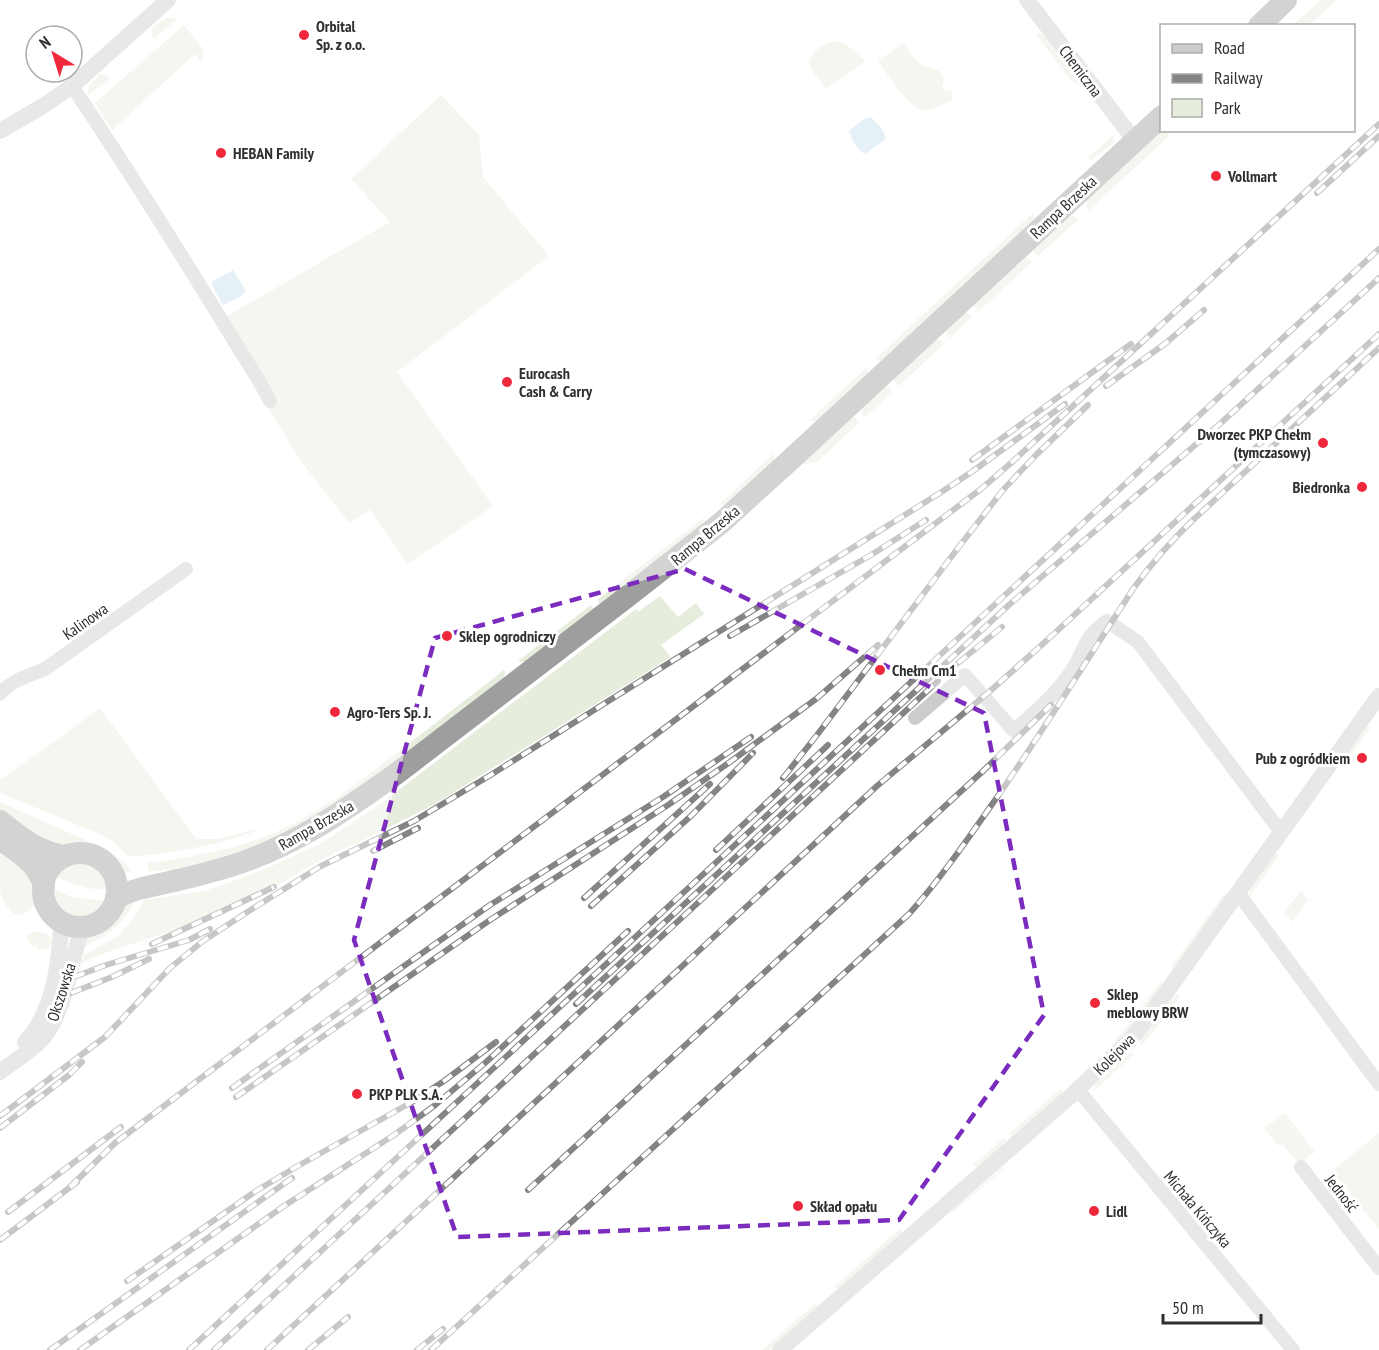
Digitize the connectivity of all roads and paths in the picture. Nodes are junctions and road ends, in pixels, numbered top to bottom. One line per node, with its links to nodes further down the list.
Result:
1 (168, 0): 5 (street)
2 (1027, 0): 8 (street, Chemiczna)
3 (1286, 0): 4 (highway)
4 (1261, 24)
5 (72, 86): 7 (street); 9 (street)
6 (1160, 117): 8 (highway, Rampa Brzeska)
7 (0, 131)
8 (1134, 141): 19 (highway, Rampa Brzeska)
9 (270, 401)
10 (186, 569): 11 (street, Kalinowa)
11 (0, 694)
12 (1379, 696): 15 (street, Kolejowa)
13 (915, 718): 15 (street)
14 (0, 821): 17 (highway)
15 (1281, 832): 21 (street, Kolejowa)
16 (0, 839): 20 (highway)
17 (66, 856): 18 (highway); 20 (highway)
18 (113, 873): 19 (highway, Rampa Brzeska); 22 (highway)
19 (193, 877): 22 (highway, Rampa Brzeska)
20 (44, 886): 23 (highway)
21 (1238, 893): 27 (street); 28 (street, Kolejowa)
22 (116, 898): 24 (highway)
23 (61, 922): 24 (highway); 25 (street, Okszowska)
24 (83, 927): 26 (street, Okszowska)
25 (0, 1060)
26 (0, 1072)
27 (1379, 1084)
28 (1078, 1090): 31 (street, Kolejowa); 32 (street, Michała Kińczyka)
29 (1301, 1167): 30 (street, Jedność)
30 (1379, 1268)
31 (780, 1350)
32 (1293, 1350)

